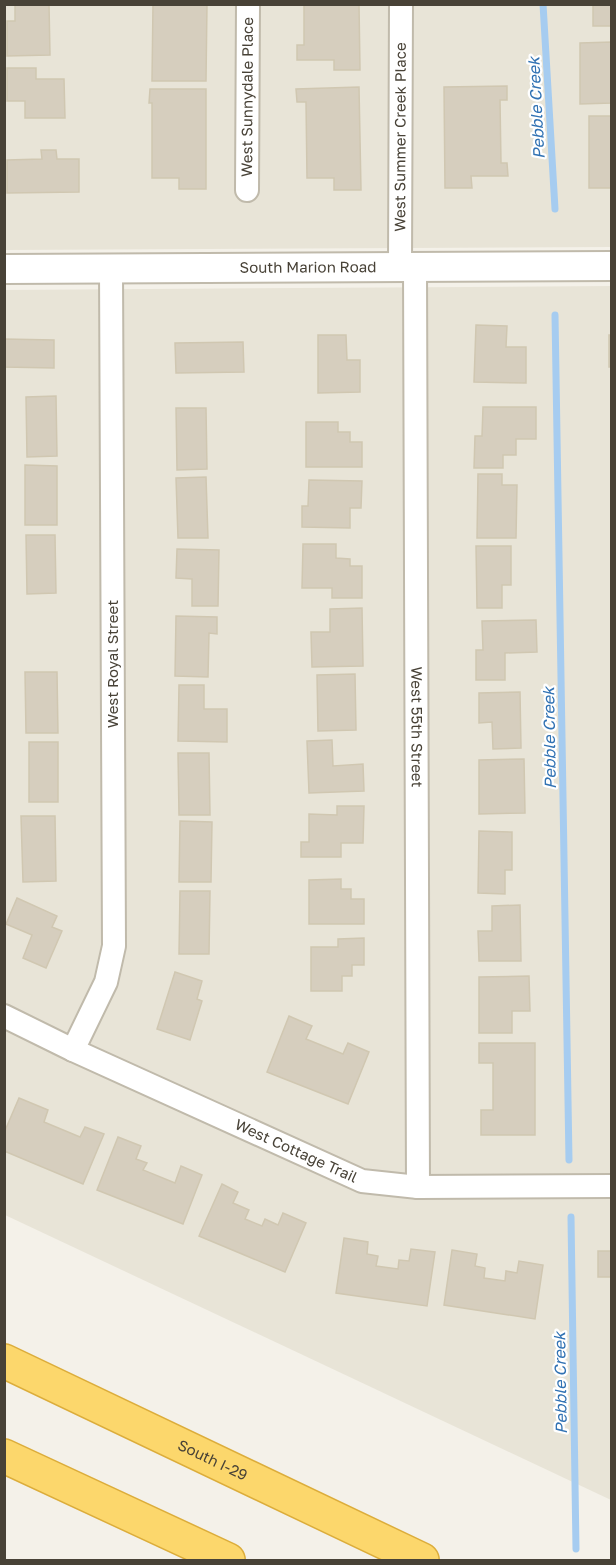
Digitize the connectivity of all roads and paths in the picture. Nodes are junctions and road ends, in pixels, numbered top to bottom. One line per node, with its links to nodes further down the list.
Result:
1 (248, 4): 3 (street, West Sunnydale Place)
2 (401, 4): 5 (street, West Summer Creek Place)
3 (247, 190)
4 (612, 266): 5 (street, South Marion Road)
5 (407, 267): 7 (street, South Marion Road); 11 (street, West 55th Street)
6 (4, 269): 7 (street, South Marion Road)
7 (111, 269): 9 (street, West Royal Street)
8 (4, 1016): 9 (street, West Cottage Trail)
9 (73, 1050): 11 (street, West Cottage Trail)
10 (612, 1186): 11 (street, West Cottage Trail)
11 (418, 1187)
12 (4, 1361): 15 (highway, South I-29)
13 (4, 1456): 14 (highway)
14 (228, 1560)
15 (422, 1560)

